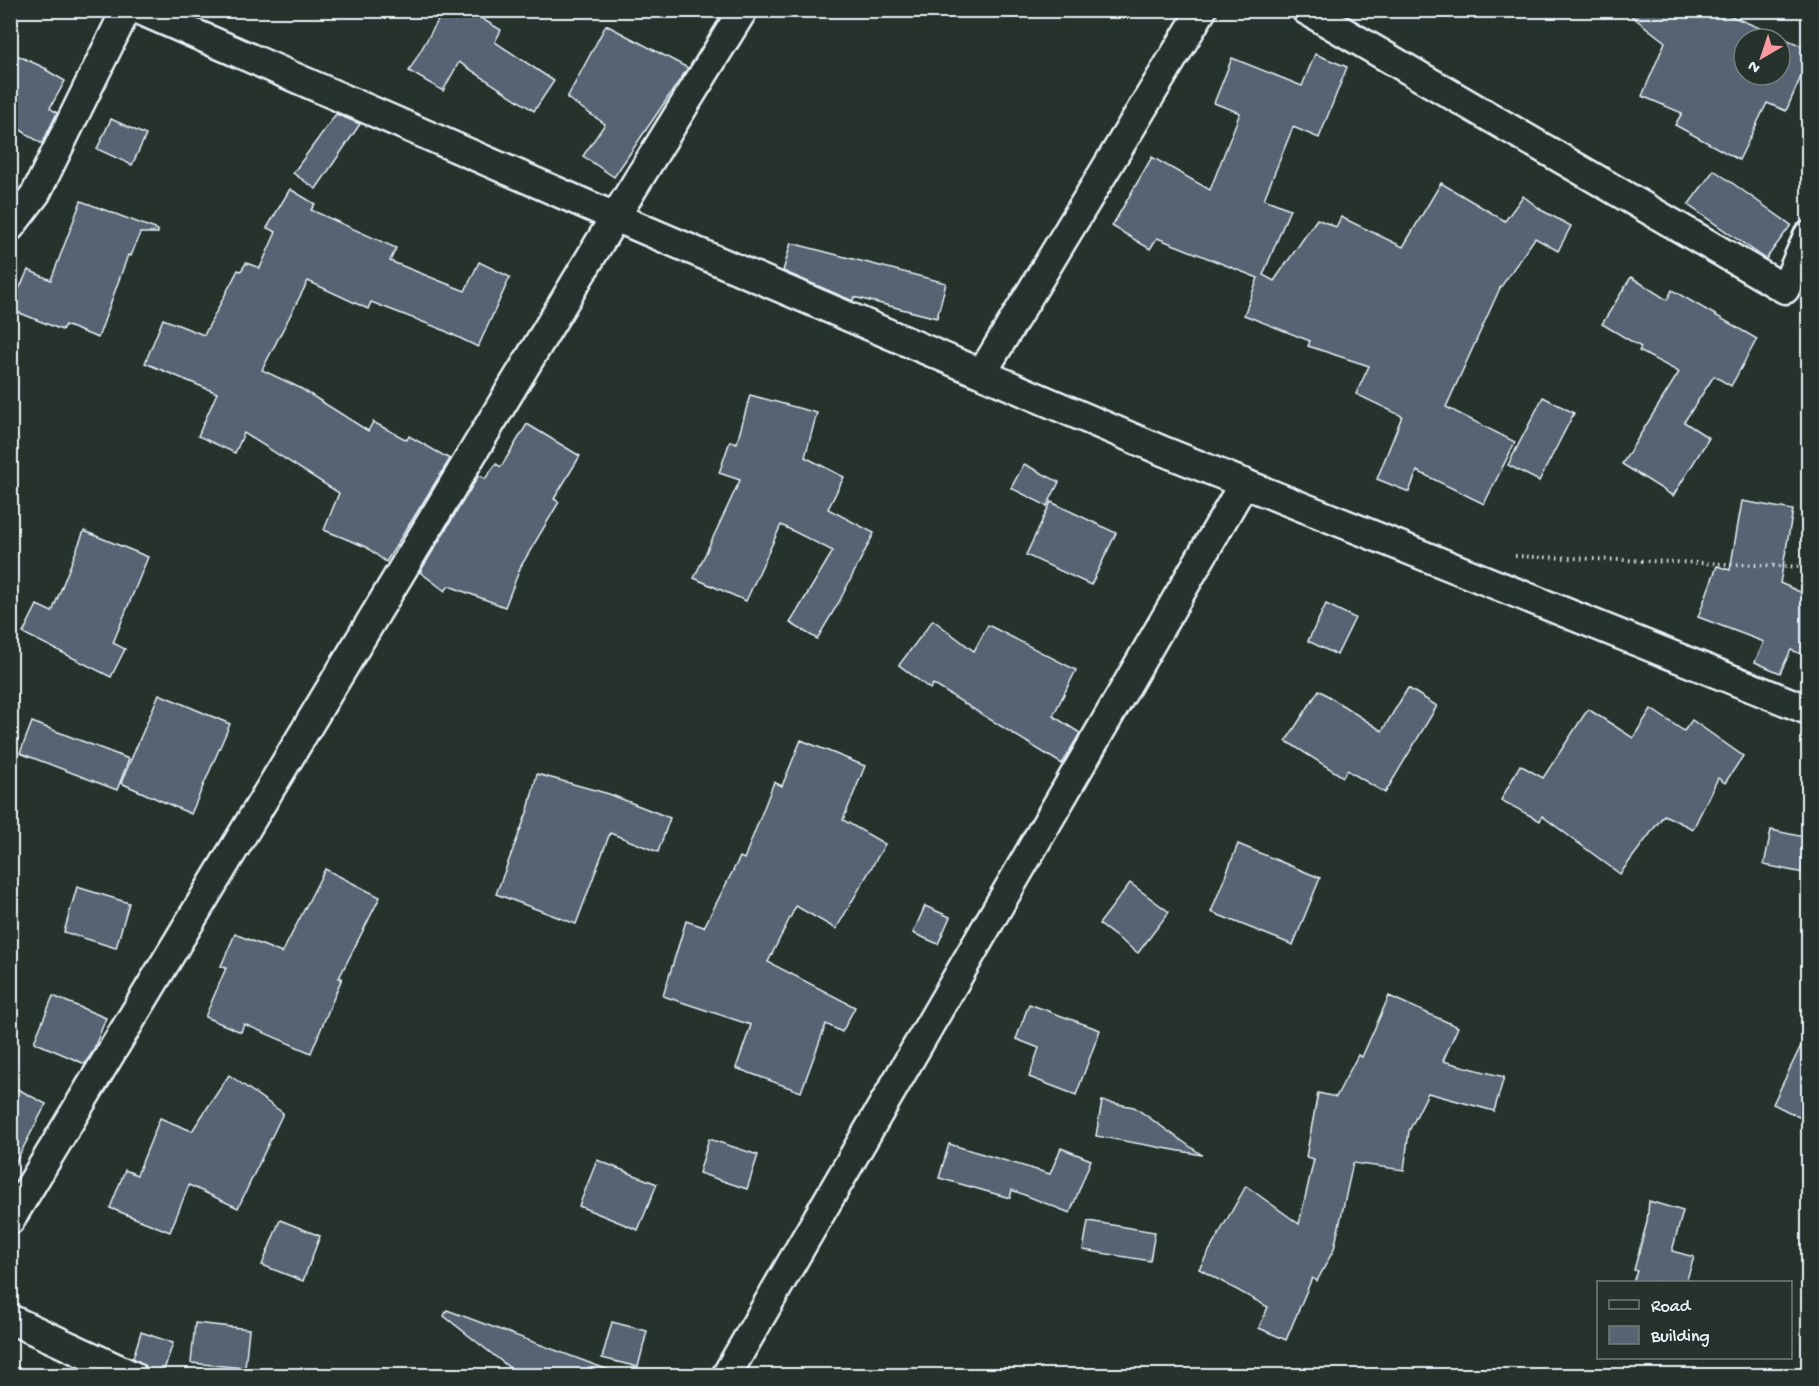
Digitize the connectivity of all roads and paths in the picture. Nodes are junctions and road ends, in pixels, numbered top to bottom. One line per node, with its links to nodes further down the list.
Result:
1 (126, 10): 7 (street)
2 (140, 10): 6 (street)
3 (743, 10): 6 (street)
4 (1202, 10): 9 (street)
5 (1306, 10): 8 (street)
6 (615, 217): 9 (street); 14 (street)
7 (10, 227)
8 (1809, 236)
9 (982, 374): 10 (street)
10 (1245, 483): 13 (street); 17 (street)
11 (1511, 555): 12 (path)
12 (1809, 567)
13 (1809, 710)
14 (10, 1220)
15 (10, 1319): 16 (street)
16 (133, 1376)
17 (726, 1376)

